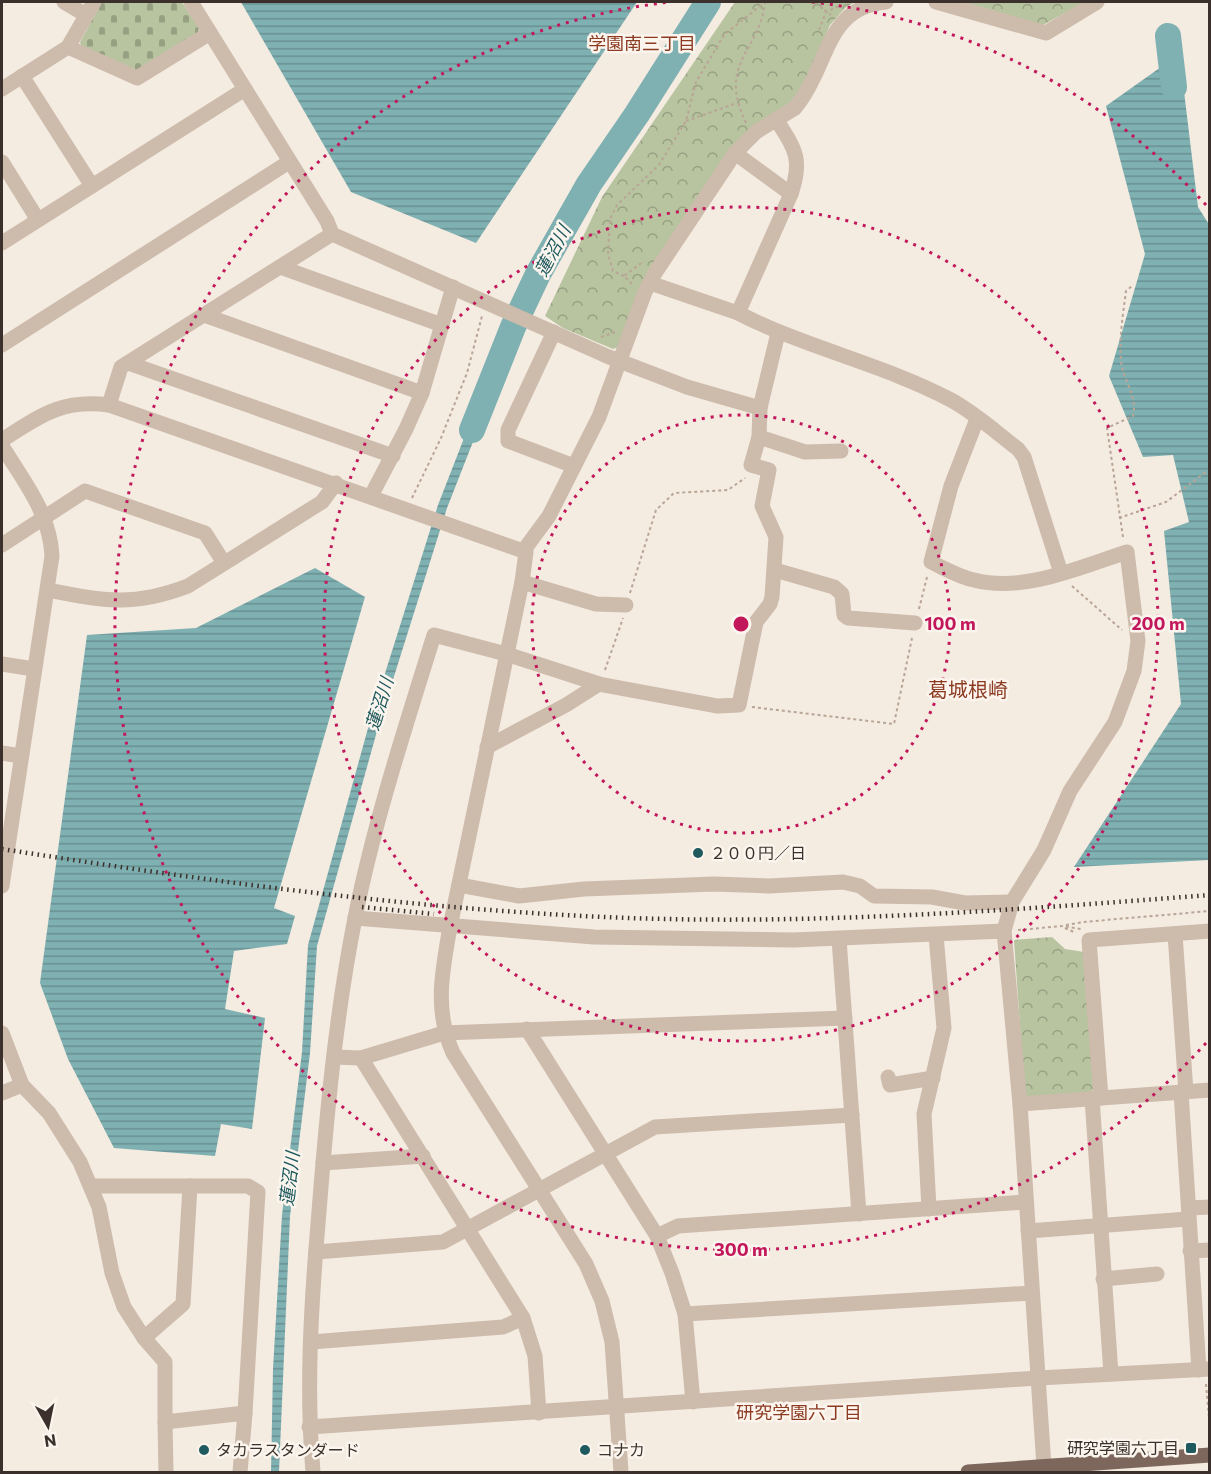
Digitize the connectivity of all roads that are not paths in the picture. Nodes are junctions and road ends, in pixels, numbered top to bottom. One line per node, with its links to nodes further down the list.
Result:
1 (64, 2): 7 (street)
2 (94, 2): 7 (street)
3 (191, 2): 8 (street)
4 (886, 2): 13 (street)
5 (936, 2): 6 (street)
6 (1097, 2)
7 (86, 15): 9 (street)
8 (210, 33): 9 (street); 12 (street)
9 (68, 47): 10 (street)
10 (22, 76): 11 (street); 17 (street)
11 (2, 89)
12 (245, 89): 16 (street); 17 (street)
13 (776, 119): 14 (street); 18 (street)
14 (735, 153): 18 (street); 23 (street)
15 (2, 162): 19 (street)
16 (289, 162): 20 (street); 30 (street)
17 (92, 186): 19 (street)
18 (791, 194): 25 (street)
19 (38, 220): 21 (street)
20 (332, 234): 22 (street); 24 (street)
21 (2, 243)
22 (280, 267): 26 (street); 27 (street)
23 (650, 283): 25 (street); 31 (street)
24 (453, 286): 27 (street); 28 (street)
25 (738, 313): 29 (street)
26 (204, 315): 32 (street); 33 (street)
27 (442, 325): 33 (street)
28 (547, 329): 31 (street); 42 (street)
29 (778, 333): 35 (street); 36 (street)
30 (2, 345)
31 (620, 361): 35 (street); 42 (street)
32 (128, 363): 34 (street); 41 (street)
33 (422, 393): 41 (street)
34 (109, 405): 38 (street); 43 (street)
35 (760, 408): 37 (street)
36 (977, 419): 50 (street); 50 (street)
37 (759, 437): 40 (street); 49 (street)
38 (2, 440)
39 (2, 446): 45 (street)
40 (841, 450)
41 (393, 456): 44 (street)
42 (574, 466): 47 (street)
43 (336, 483): 44 (street); 48 (street)
44 (371, 496): 47 (street)
45 (44, 518): 46 (street); 48 (street); 52 (street)
46 (2, 545)
47 (524, 550): 51 (street)
48 (224, 564): 52 (street)
49 (775, 570): 54 (street); 58 (street)
50 (1060, 573): 64 (street)
51 (522, 582): 53 (street); 55 (street)
52 (48, 590): 57 (street)
53 (626, 605)
54 (915, 623)
55 (506, 654): 58 (street); 59 (street); 65 (street)
56 (2, 664): 57 (street)
57 (34, 669): 61 (street)
58 (599, 684): 59 (street)
59 (487, 747): 63 (street)
60 (2, 753): 61 (street)
61 (21, 756): 62 (street)
62 (2, 877)
63 (459, 885): 64 (street); 66 (street)
64 (1012, 902): 67 (street)
65 (355, 918): 66 (street); 76 (street)
66 (450, 927): 71 (street); 75 (street)
67 (1005, 931): 69 (street); 85 (street)
68 (1209, 931): 70 (street)
69 (936, 934): 71 (street); 79 (street)
70 (1175, 934): 82 (street); 84 (street)
71 (839, 939): 72 (street)
72 (845, 1018): 73 (street); 86 (street)
73 (526, 1029): 75 (street); 87 (street)
74 (2, 1033): 80 (street)
75 (444, 1033): 77 (street); 92 (street)
76 (333, 1057): 77 (street); 89 (street)
77 (361, 1058): 88 (street)
78 (888, 1077): 79 (street)
79 (933, 1078): 95 (street)
80 (22, 1085): 83 (street); 90 (street)
81 (1209, 1090): 82 (street)
82 (1183, 1092): 84 (street); 97 (street)
83 (2, 1093)
84 (1096, 1098): 85 (street); 98 (street)
85 (1020, 1104): 93 (street)
86 (852, 1115): 87 (street); 96 (street)
87 (605, 1154): 92 (street); 101 (street)
88 (423, 1156): 89 (street); 99 (street)
89 (323, 1163): 104 (street)
90 (91, 1186): 91 (street); 110 (street)
91 (190, 1186): 110 (street); 117 (street)
92 (540, 1190): 99 (street); 116 (street)
93 (1026, 1202): 95 (street); 100 (street)
94 (1209, 1207): 97 (street)
95 (929, 1209): 96 (street)
96 (859, 1214): 101 (street)
97 (1189, 1214): 98 (street); 103 (street)
98 (1100, 1226): 100 (street); 106 (street)
99 (468, 1228): 104 (street); 109 (street)
100 (1028, 1232): 107 (street)
101 (657, 1236): 108 (street)
102 (1209, 1250): 103 (street)
103 (1190, 1251): 112 (street)
104 (316, 1252): 111 (street)
105 (1157, 1274): 106 (street)
106 (1103, 1279): 113 (street)
107 (1032, 1293): 108 (street); 114 (street)
108 (685, 1314): 115 (street)
109 (524, 1318): 111 (street); 118 (street)
110 (144, 1338): 119 (street)
111 (311, 1342): 120 (street)
112 (1205, 1370): 113 (street)
113 (1111, 1374): 114 (street)
114 (1038, 1378): 115 (street); 122 (street)
115 (693, 1402): 116 (street)
116 (616, 1406): 118 (street); 126 (street)
117 (245, 1413): 119 (street); 124 (street)
118 (539, 1413): 120 (street)
119 (165, 1422): 123 (street)
120 (309, 1427): 125 (street)
121 (1209, 1455): 122 (main road)
122 (1044, 1467): 127 (main road)
123 (165, 1473)
124 (240, 1473)
125 (313, 1473)
126 (621, 1473)
127 (968, 1473)

